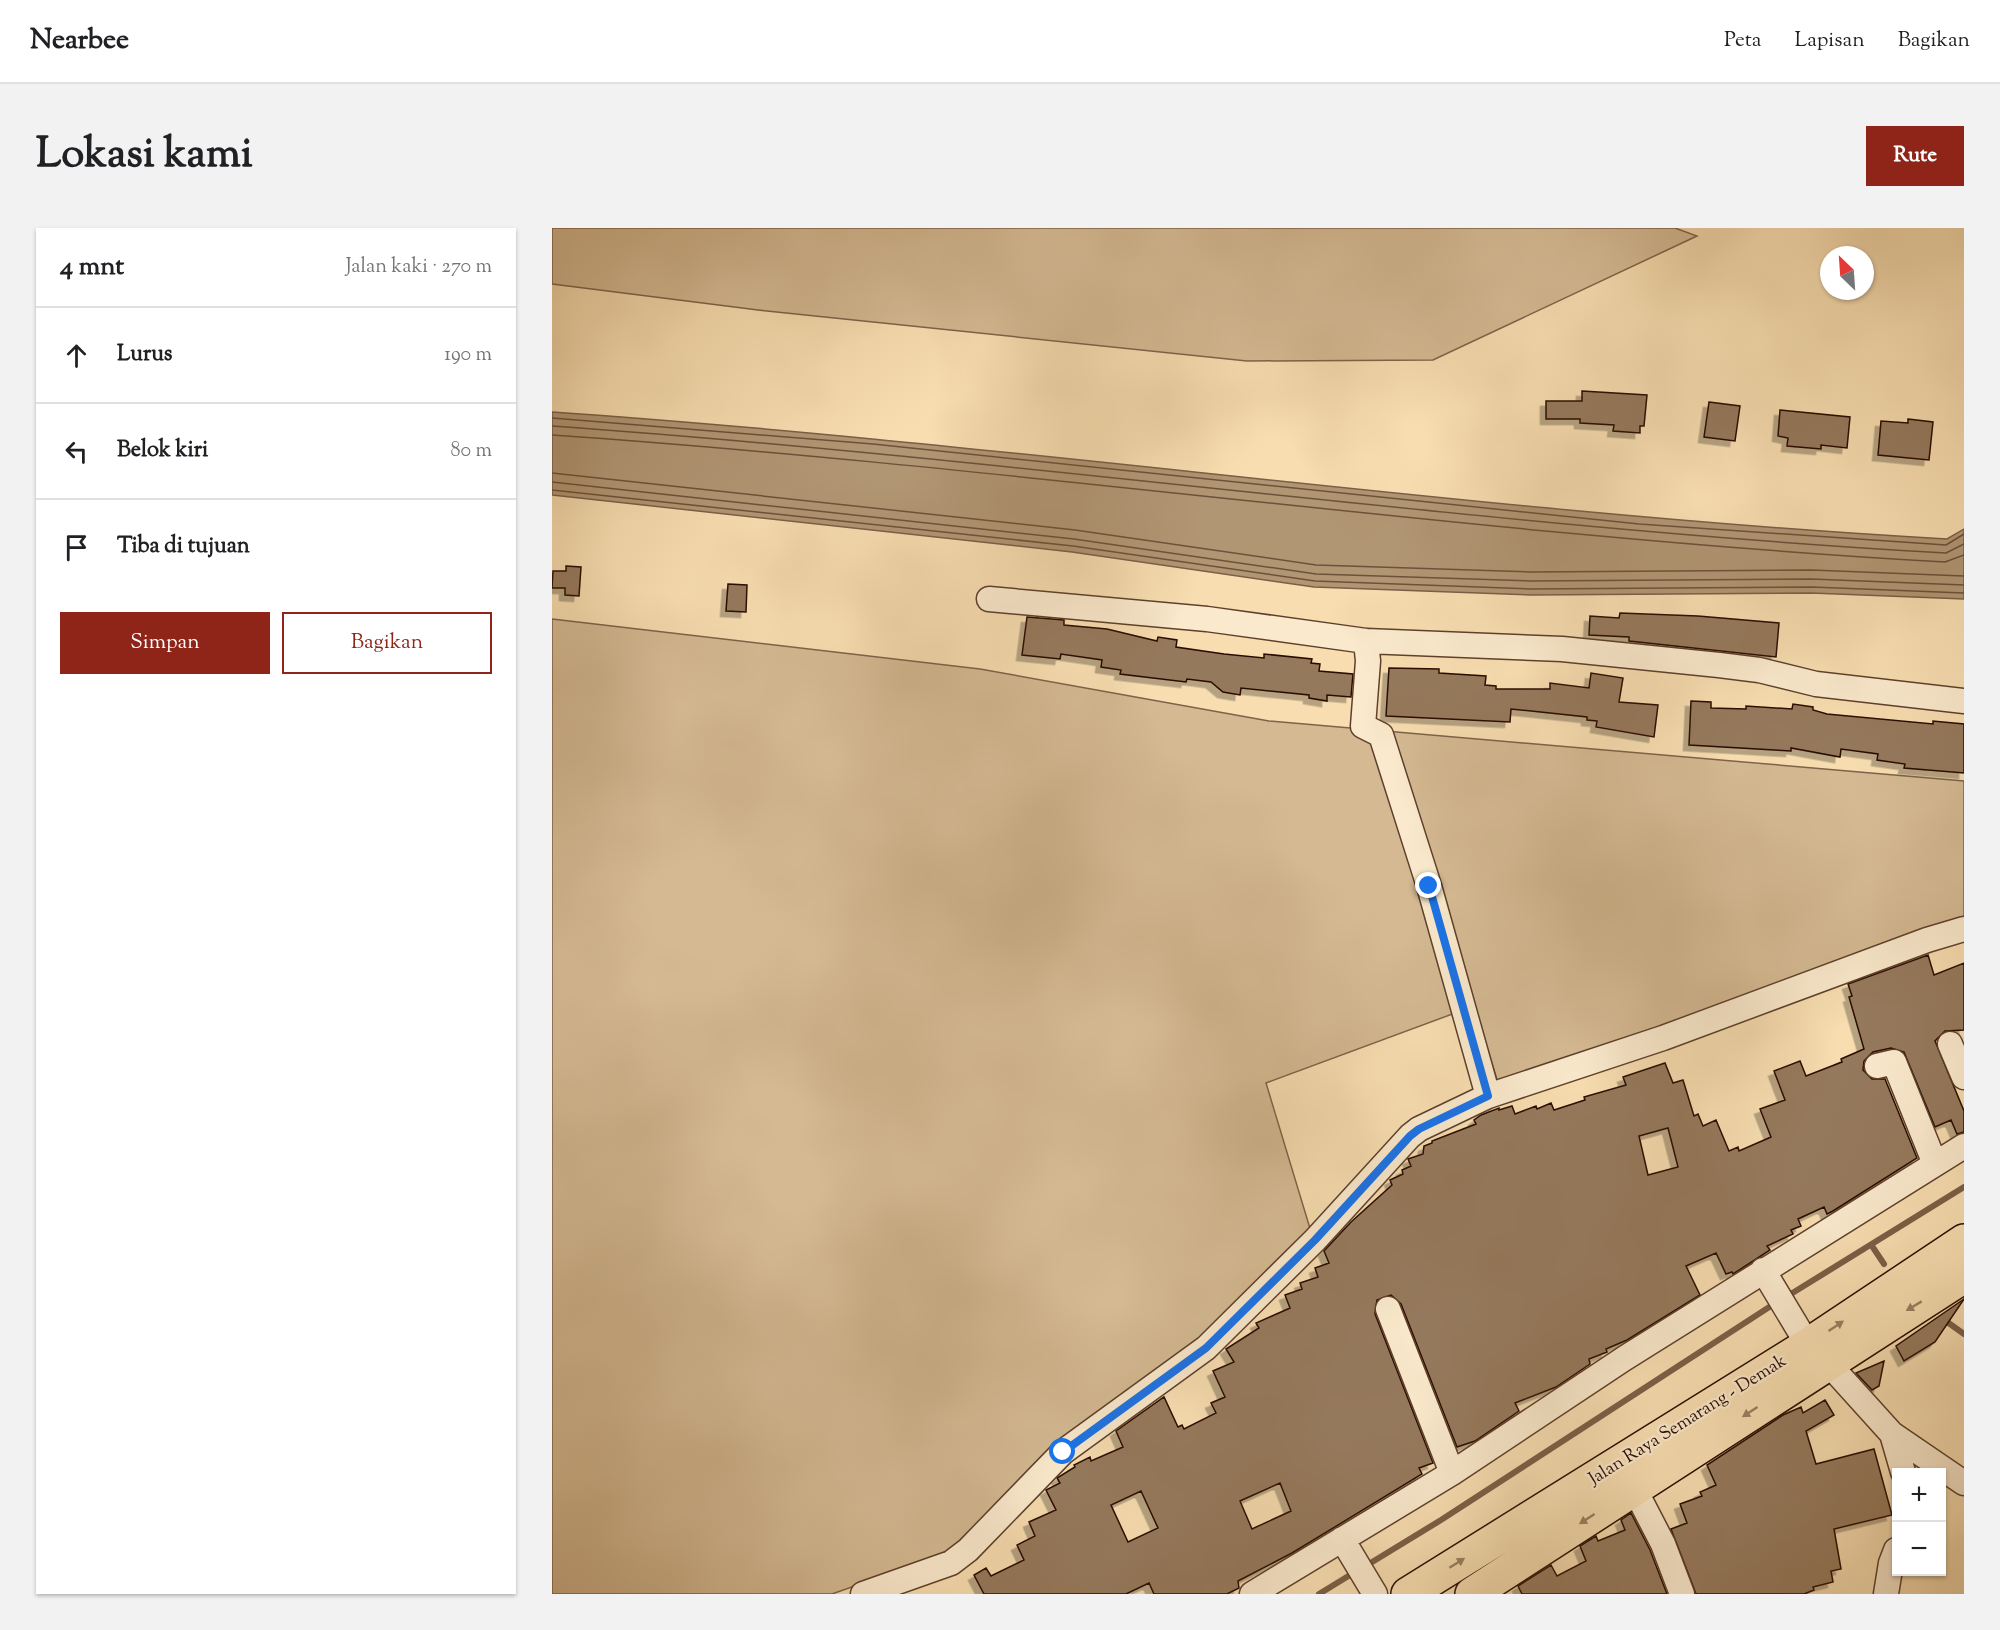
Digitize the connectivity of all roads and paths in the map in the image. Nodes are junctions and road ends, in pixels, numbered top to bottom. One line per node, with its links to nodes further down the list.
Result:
1 (989, 599): 2 (street)
2 (1366, 641): 3 (street); 8 (street)
3 (1964, 701)
4 (1964, 929): 8 (street)
5 (1950, 1044): 7 (street)
6 (1877, 1066): 10 (street)
7 (1964, 1077)
8 (1488, 1096): 23 (street)
9 (1964, 1146): 10 (street)
10 (1935, 1164): 13 (street)
11 (1964, 1241): 15 (highway, Jalan Raya Semarang - Demak, one-way to 11)
12 (1964, 1276): 15 (highway, Jalan Raya Semarang - Demak, one-way to 15)
13 (1768, 1278): 15 (street); 18 (street)
14 (1388, 1309): 18 (street)
15 (1810, 1344): 16 (street); 20 (highway, Jalan Raya Semarang - Demak, one-way to 20); 26 (highway, Jalan Raya Semarang - Demak, one-way to 15)
16 (1892, 1434): 17 (street); 19 (street)
17 (1902, 1468)
18 (1452, 1473): 21 (street)
19 (1964, 1483)
20 (1634, 1488): 27 (highway, Jalan Raya Semarang - Demak, one-way to 27); 28 (street)
21 (1346, 1546): 24 (street); 25 (street)
22 (1892, 1560): 29 (street)
23 (863, 1594)
24 (1252, 1594)
25 (1375, 1594)
26 (1408, 1594)
27 (1472, 1594)
28 (1682, 1594)
29 (1886, 1594)

